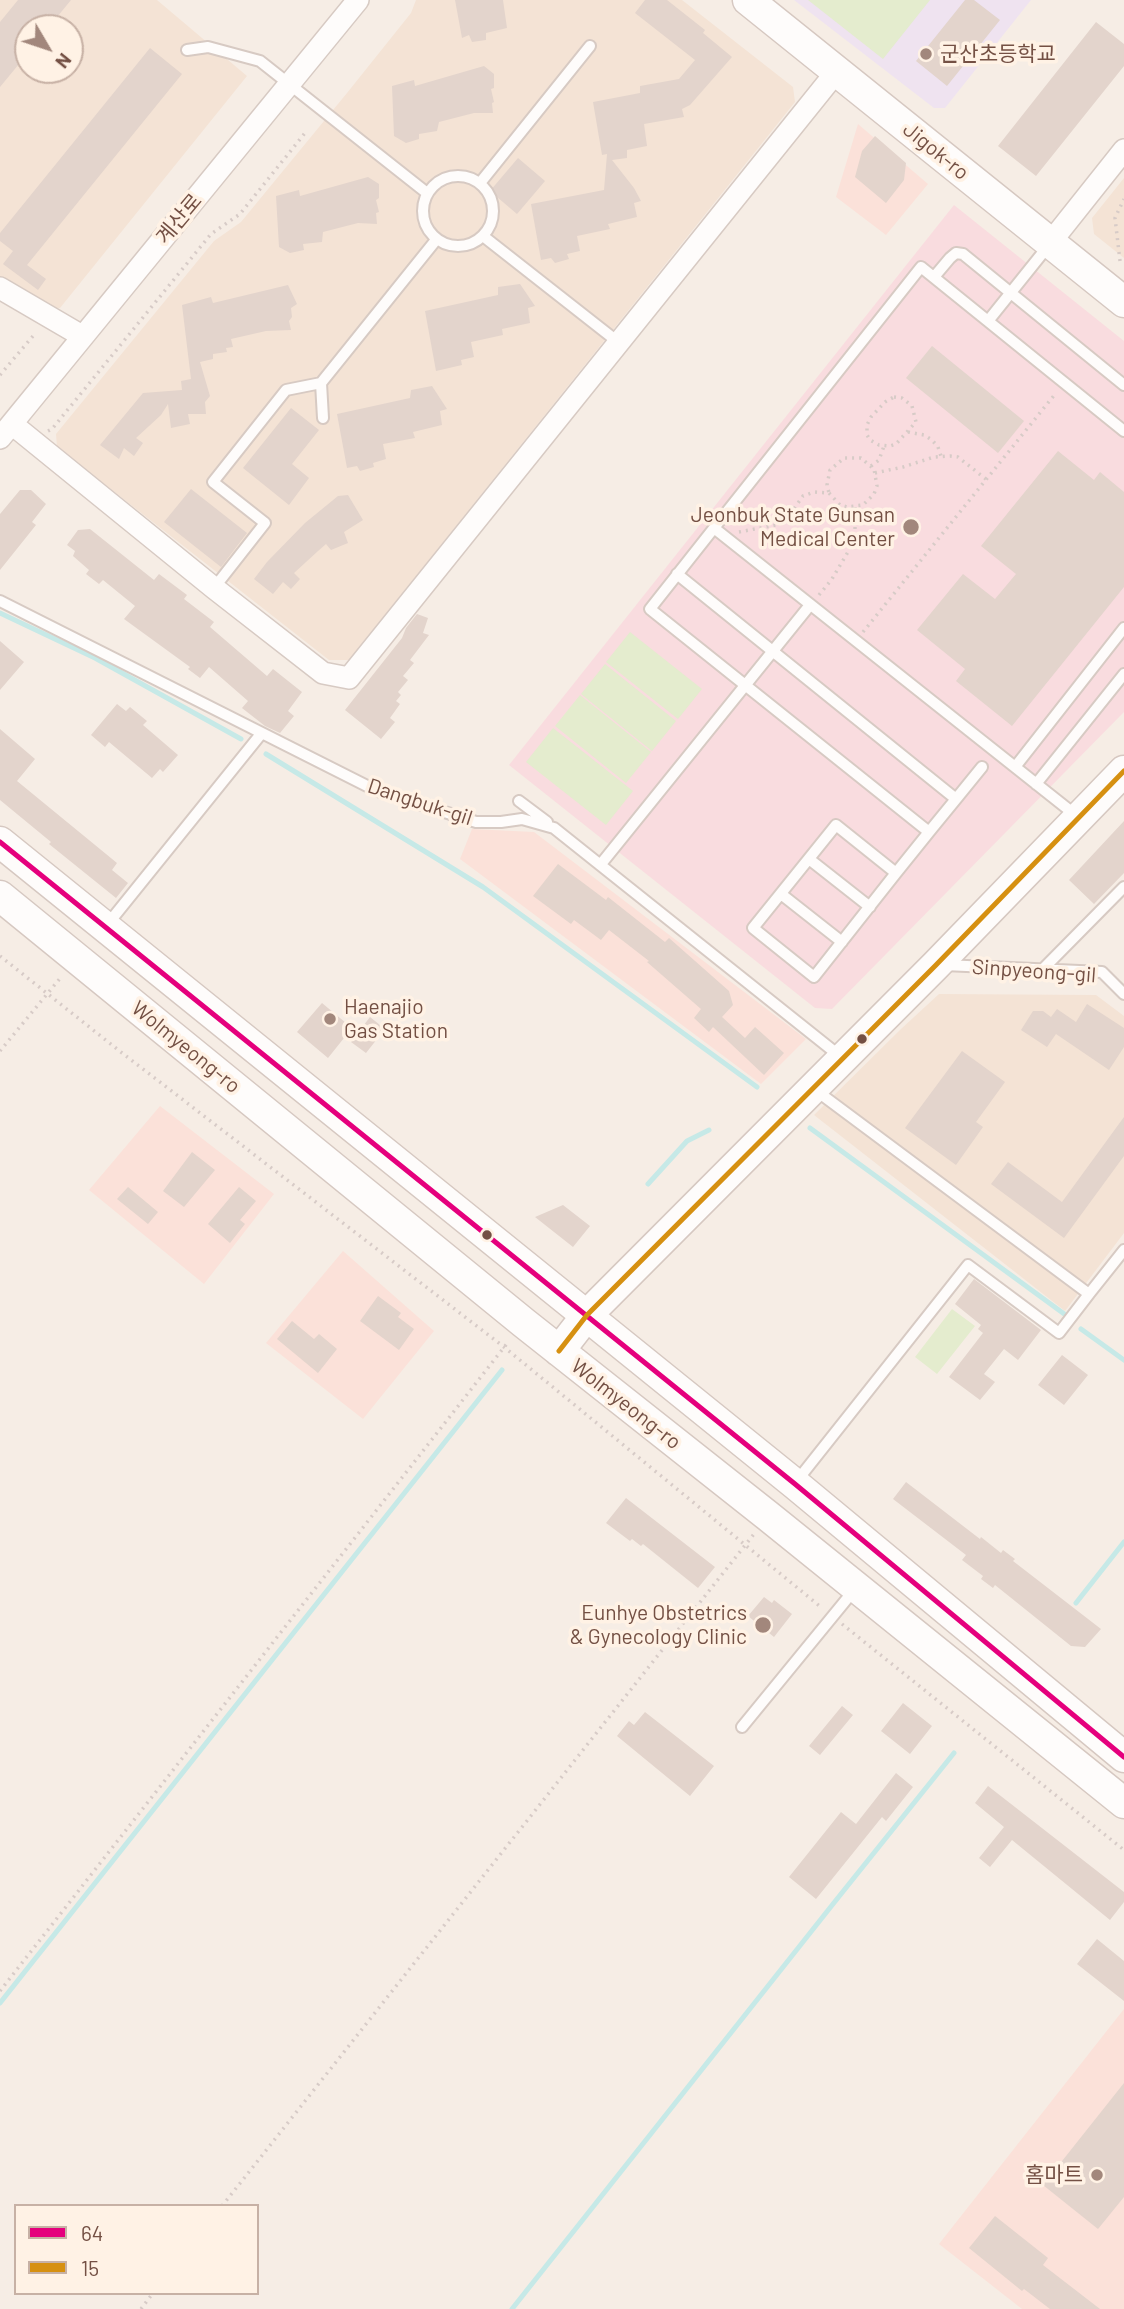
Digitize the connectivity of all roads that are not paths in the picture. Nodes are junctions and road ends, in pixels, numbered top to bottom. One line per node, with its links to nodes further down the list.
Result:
1 (748, 0): 5 (street, Jigok-ro)
2 (351, 3): 6 (street, 계산로)
3 (590, 46): 8 (lane)
4 (187, 50): 6 (lane)
5 (837, 71): 12 (street, Jigok-ro); 19 (street)
6 (289, 85): 9 (lane); 18 (street, 계산로)
7 (1124, 150): 12 (street)
8 (480, 183): 9 (lane); 10 (lane)
9 (428, 193): 11 (lane)
10 (483, 236): 11 (lane); 19 (lane)
11 (436, 240): 20 (lane)
12 (1051, 243): 15 (lane); 16 (street, Jigok-ro)
13 (934, 277): 15 (lane); 17 (lane); 25 (lane)
14 (0, 288): 18 (street)
15 (1011, 293): 17 (lane); 21 (lane)
16 (1124, 302)
17 (988, 321): 24 (lane)
18 (82, 336): 23 (street, 계산로)
19 (618, 342): 27 (street)
20 (321, 383): 22 (lane); 27 (lane)
21 (1124, 385)
22 (323, 418)
23 (6, 431): 27 (street)
24 (1124, 431)
25 (714, 528): 26 (lane); 29 (lane)
26 (677, 574): 31 (lane); 33 (lane)
27 (214, 588)
28 (0, 601): 34 (lane, Dangbuk-gil)
29 (810, 605): 31 (lane); 36 (lane)
30 (1121, 633): 36 (lane)
31 (773, 651): 33 (lane); 39 (lane)
32 (1124, 674): 38 (lane)
33 (746, 685): 43 (lane); 46 (lane)
34 (261, 734): 42 (lane, Dangbuk-gil); 52 (lane)
35 (982, 766): 39 (lane)
36 (1014, 767): 38 (lane)
37 (1124, 771): 41 (street)
38 (1036, 784): 41 (lane)
39 (956, 799): 43 (lane)
40 (519, 801): 42 (lane)
41 (1080, 819): 54 (street)
42 (554, 828): 46 (lane, Dangbuk-gil)
43 (929, 832): 47 (lane)
44 (0, 842): 52 (street, Wolmyeong-ro)
45 (809, 859): 47 (lane); 49 (lane); 51 (lane)
46 (601, 864): 57 (lane, Dangbuk-gil)
47 (896, 873): 51 (lane)
48 (1124, 887): 55 (lane)
49 (781, 894): 53 (lane); 53 (lane)
50 (0, 896): 62 (street, Wolmyeong-ro)
51 (870, 907): 53 (lane)
52 (106, 927): 61 (street, Wolmyeong-ro)
53 (842, 942)
54 (936, 965): 55 (lane, Sinpyeong-gil); 57 (street)
55 (1042, 970): 56 (lane, Sinpyeong-gil)
56 (1124, 994)
57 (843, 1059): 58 (street)
58 (814, 1088): 60 (lane); 61 (street)
59 (1124, 1250): 60 (lane)
60 (1088, 1294): 63 (lane)
61 (587, 1315): 62 (street); 63 (street, Wolmyeong-ro)
62 (559, 1351): 64 (street, Wolmyeong-ro)
63 (795, 1484): 66 (street, Wolmyeong-ro)
64 (856, 1587): 65 (lane); 67 (street, Wolmyeong-ro)
65 (742, 1727)
66 (1124, 1758)
67 (1124, 1803)

